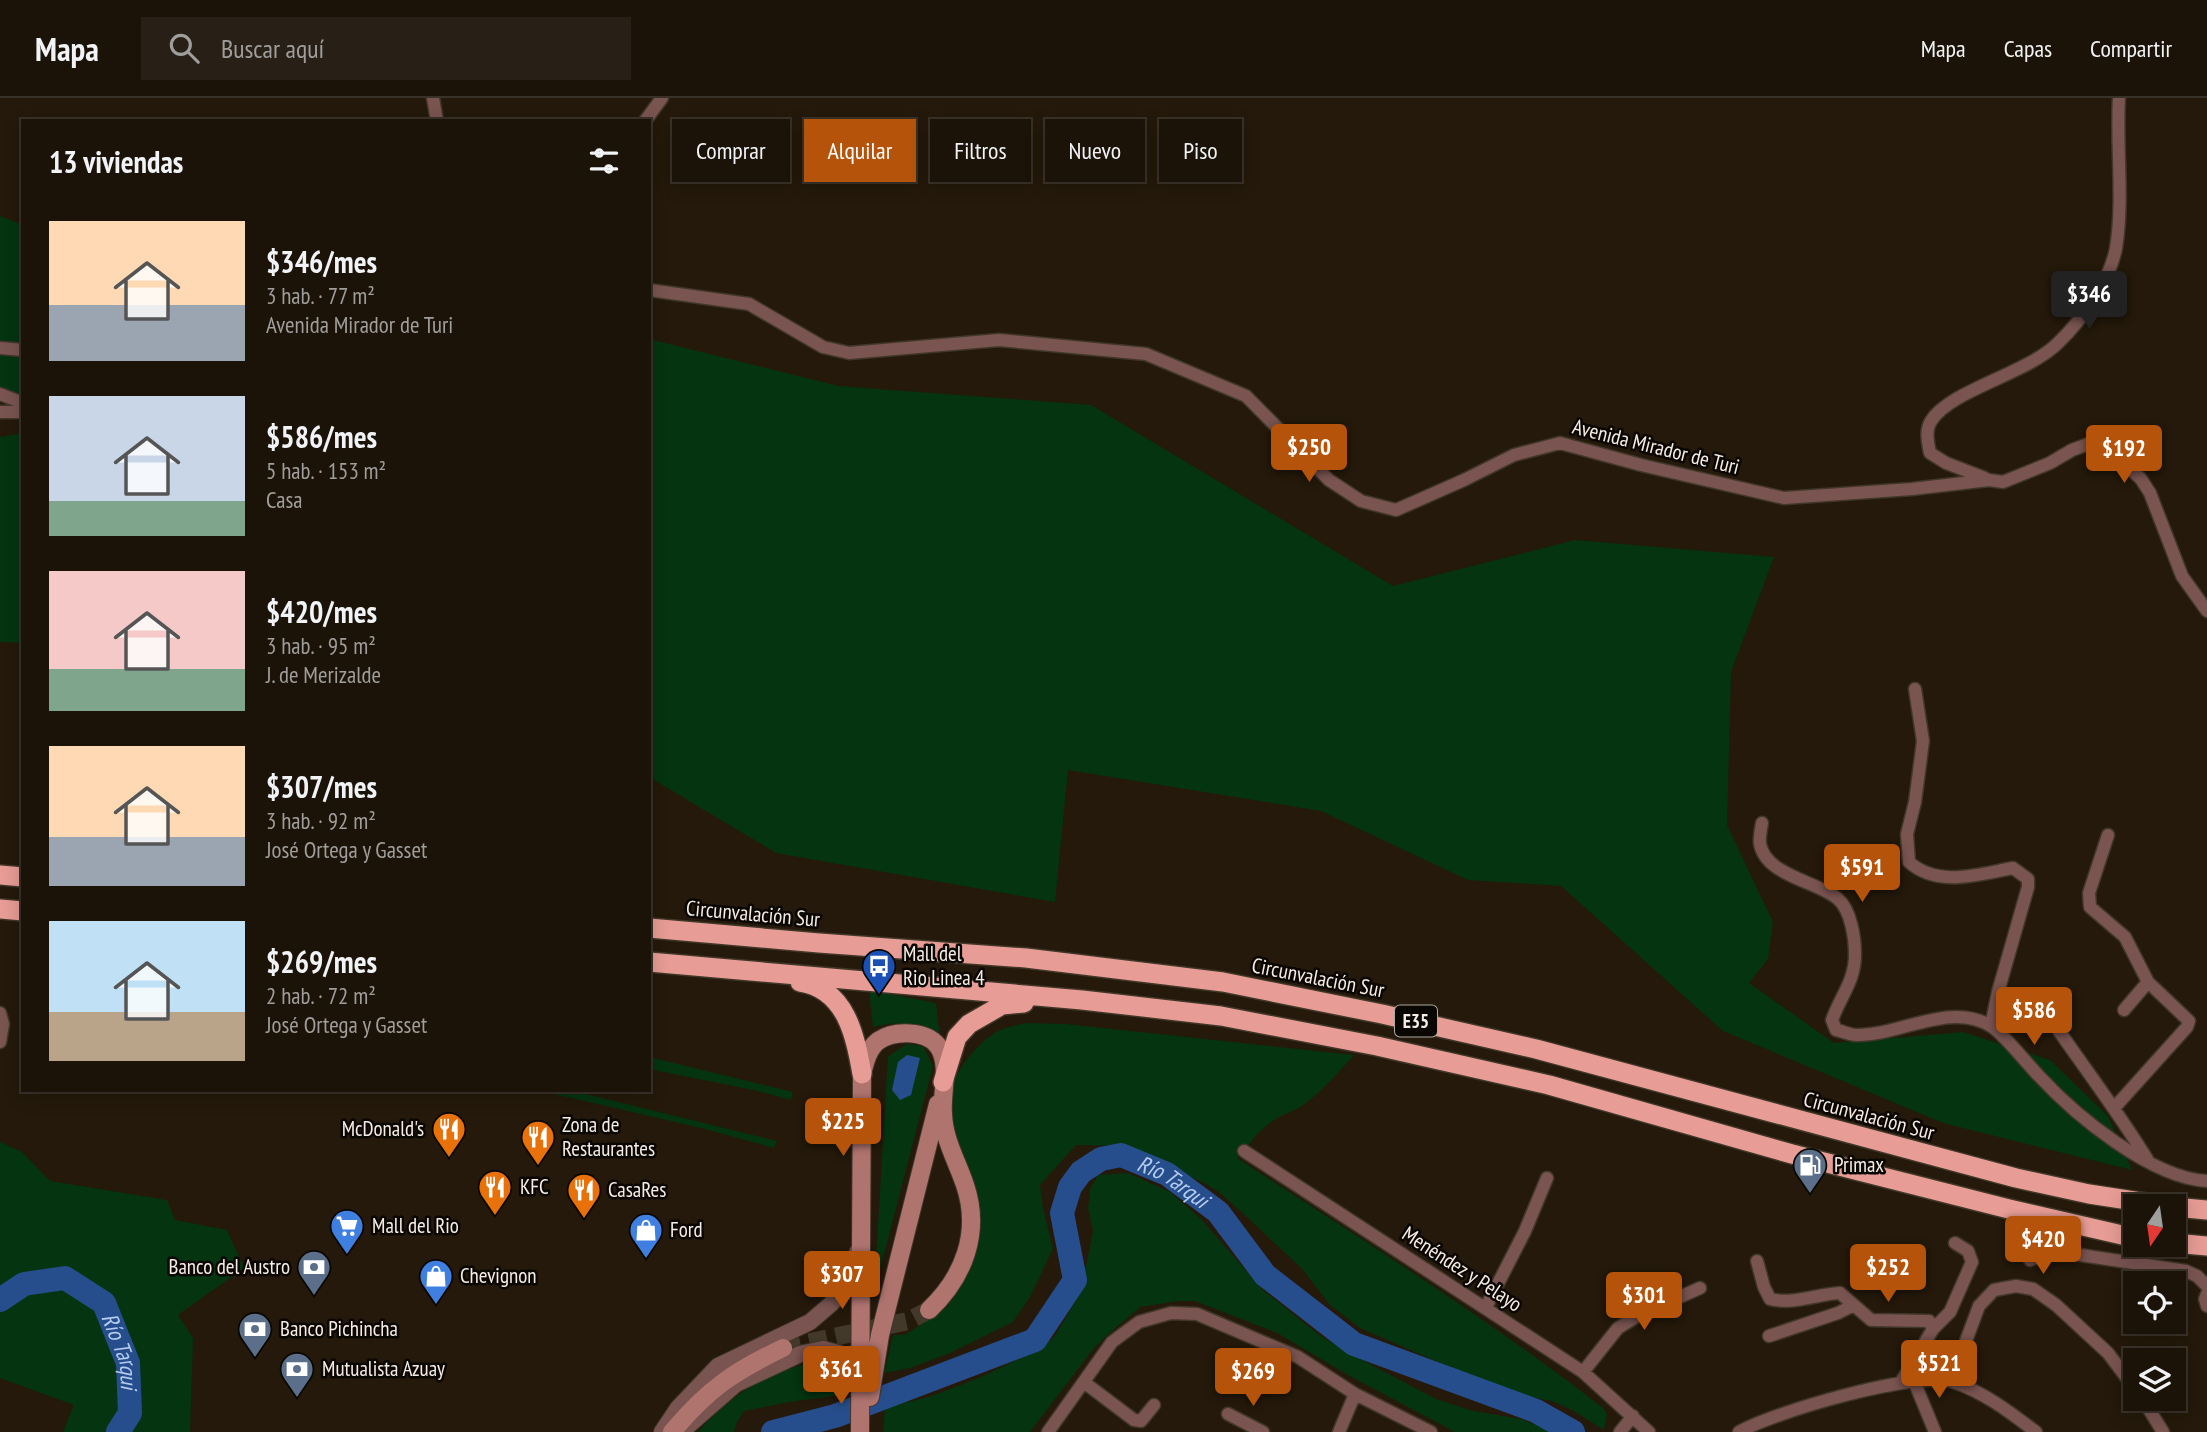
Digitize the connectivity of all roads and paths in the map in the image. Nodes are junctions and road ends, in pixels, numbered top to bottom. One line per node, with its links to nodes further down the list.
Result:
1 (433, 98): 4 (street)
2 (662, 98): 5 (street)
3 (2119, 98): 13 (street)
4 (437, 119)
5 (646, 119)
6 (651, 290): 13 (street, Avenida Mirador de Turi)
7 (0, 348): 8 (street)
8 (21, 349)
9 (0, 394): 10 (street)
10 (21, 402)
11 (0, 412): 12 (street)
12 (21, 412)
13 (1989, 480): 14 (street, Avenida Mirador de Turi)
14 (2207, 611)
15 (1915, 689): 29 (street)
16 (1762, 823): 29 (street)
17 (2108, 835): 25 (street)
18 (0, 875): 19 (highway)
19 (21, 877)
20 (0, 909): 21 (highway)
21 (21, 911)
22 (651, 928): 39 (highway, Circunvalación Sur / E35)
23 (651, 962): 24 (highway, E35)
24 (748, 970): 26 (highway, E35); 32 (highway)
25 (2148, 982): 27 (street); 34 (street)
26 (1082, 1000): 33 (highway); 42 (highway, E35)
27 (2124, 1010)
28 (0, 1013): 31 (street)
29 (1991, 1026): 36 (street)
30 (2059, 1031): 34 (street)
31 (0, 1042)
32 (862, 1074): 33 (main road); 43 (main road)
33 (943, 1082): 53 (main road); 59 (main road)
34 (2115, 1107): 36 (street)
35 (1244, 1151): 52 (street, Menéndez y Pelayo)
36 (2149, 1162): 38 (street)
37 (1546, 1178): 52 (street)
38 (2207, 1181)
39 (2123, 1199)
40 (2186, 1208): 41 (highway)
41 (2207, 1210)
42 (2123, 1235)
43 (861, 1242): 59 (main road); 68 (street)
44 (1955, 1243): 54 (street)
45 (2030, 1260): 47 (street)
46 (1757, 1261): 50 (street)
47 (2207, 1286)
48 (1700, 1288): 57 (street)
49 (2207, 1294): 51 (street)
50 (1854, 1305): 54 (street); 55 (street)
51 (2207, 1306)
52 (1486, 1307): 57 (street, Menéndez y Pelayo)
53 (929, 1310)
54 (1933, 1329): 60 (street)
55 (1769, 1336)
56 (783, 1348): 69 (main road)
57 (1583, 1372): 67 (street, Menéndez y Pelayo)
58 (2123, 1373): 61 (street)
59 (864, 1378): 70 (street); 71 (main road); 72 (main road)
60 (1907, 1381): 61 (street); 78 (street); 79 (street)
61 (1951, 1381): 80 (street)
62 (1085, 1383): 63 (street); 64 (street); 73 (street)
63 (1356, 1394): 75 (street); 76 (street)
64 (1154, 1405)
65 (2150, 1411): 81 (street)
66 (1228, 1414): 74 (street)
67 (1626, 1424): 77 (street, Menéndez y Pelayo)
68 (662, 1432)
69 (673, 1432)
70 (681, 1432)
71 (860, 1432)
72 (865, 1432)
73 (1048, 1432)
74 (1263, 1432)
75 (1339, 1432)
76 (1431, 1432)
77 (1649, 1432)
78 (1740, 1432)
79 (1935, 1432)
80 (2036, 1432)
81 (2163, 1432)

